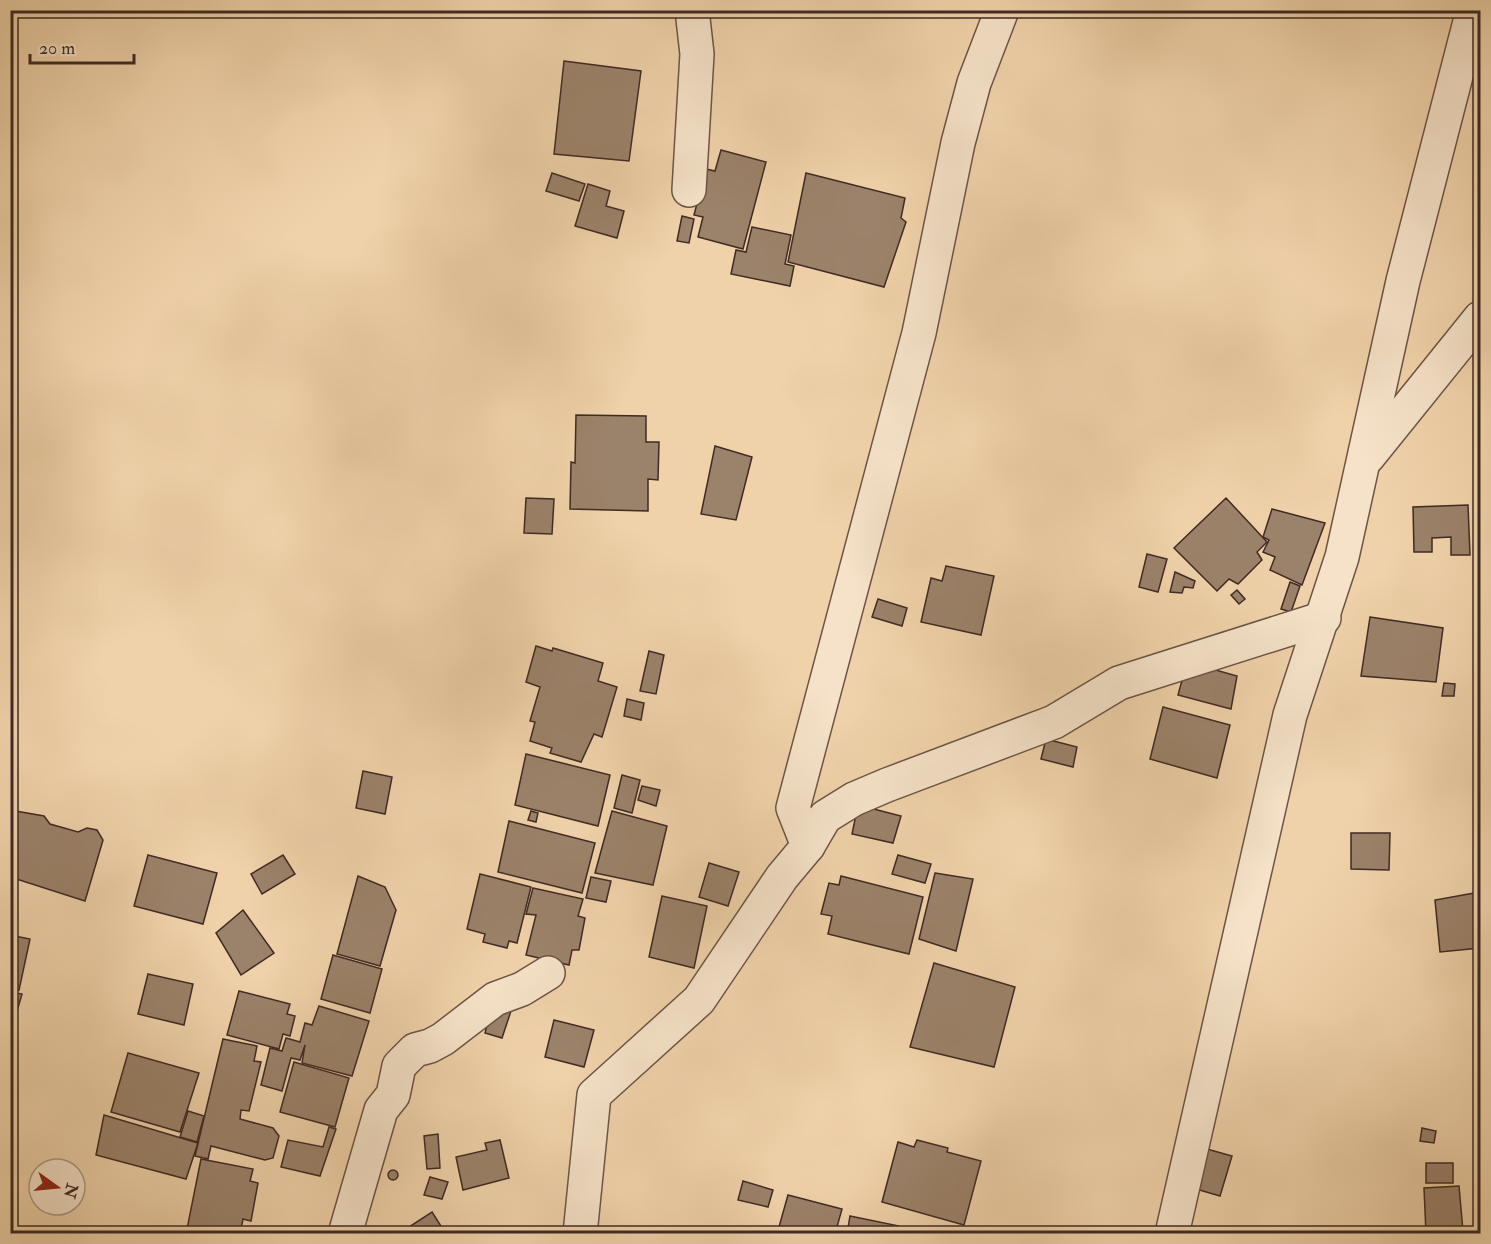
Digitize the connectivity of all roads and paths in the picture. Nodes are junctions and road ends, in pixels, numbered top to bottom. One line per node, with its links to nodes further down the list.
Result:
1 (692, 10): 4 (street)
2 (1002, 10): 8 (street)
3 (1473, 10): 6 (street)
4 (689, 190)
5 (1480, 318): 6 (street)
6 (1365, 460): 7 (street)
7 (1324, 618): 8 (street); 12 (street)
8 (808, 846): 11 (street)
9 (548, 973): 10 (street)
10 (345, 1233)
11 (580, 1233)
12 (1172, 1233)

